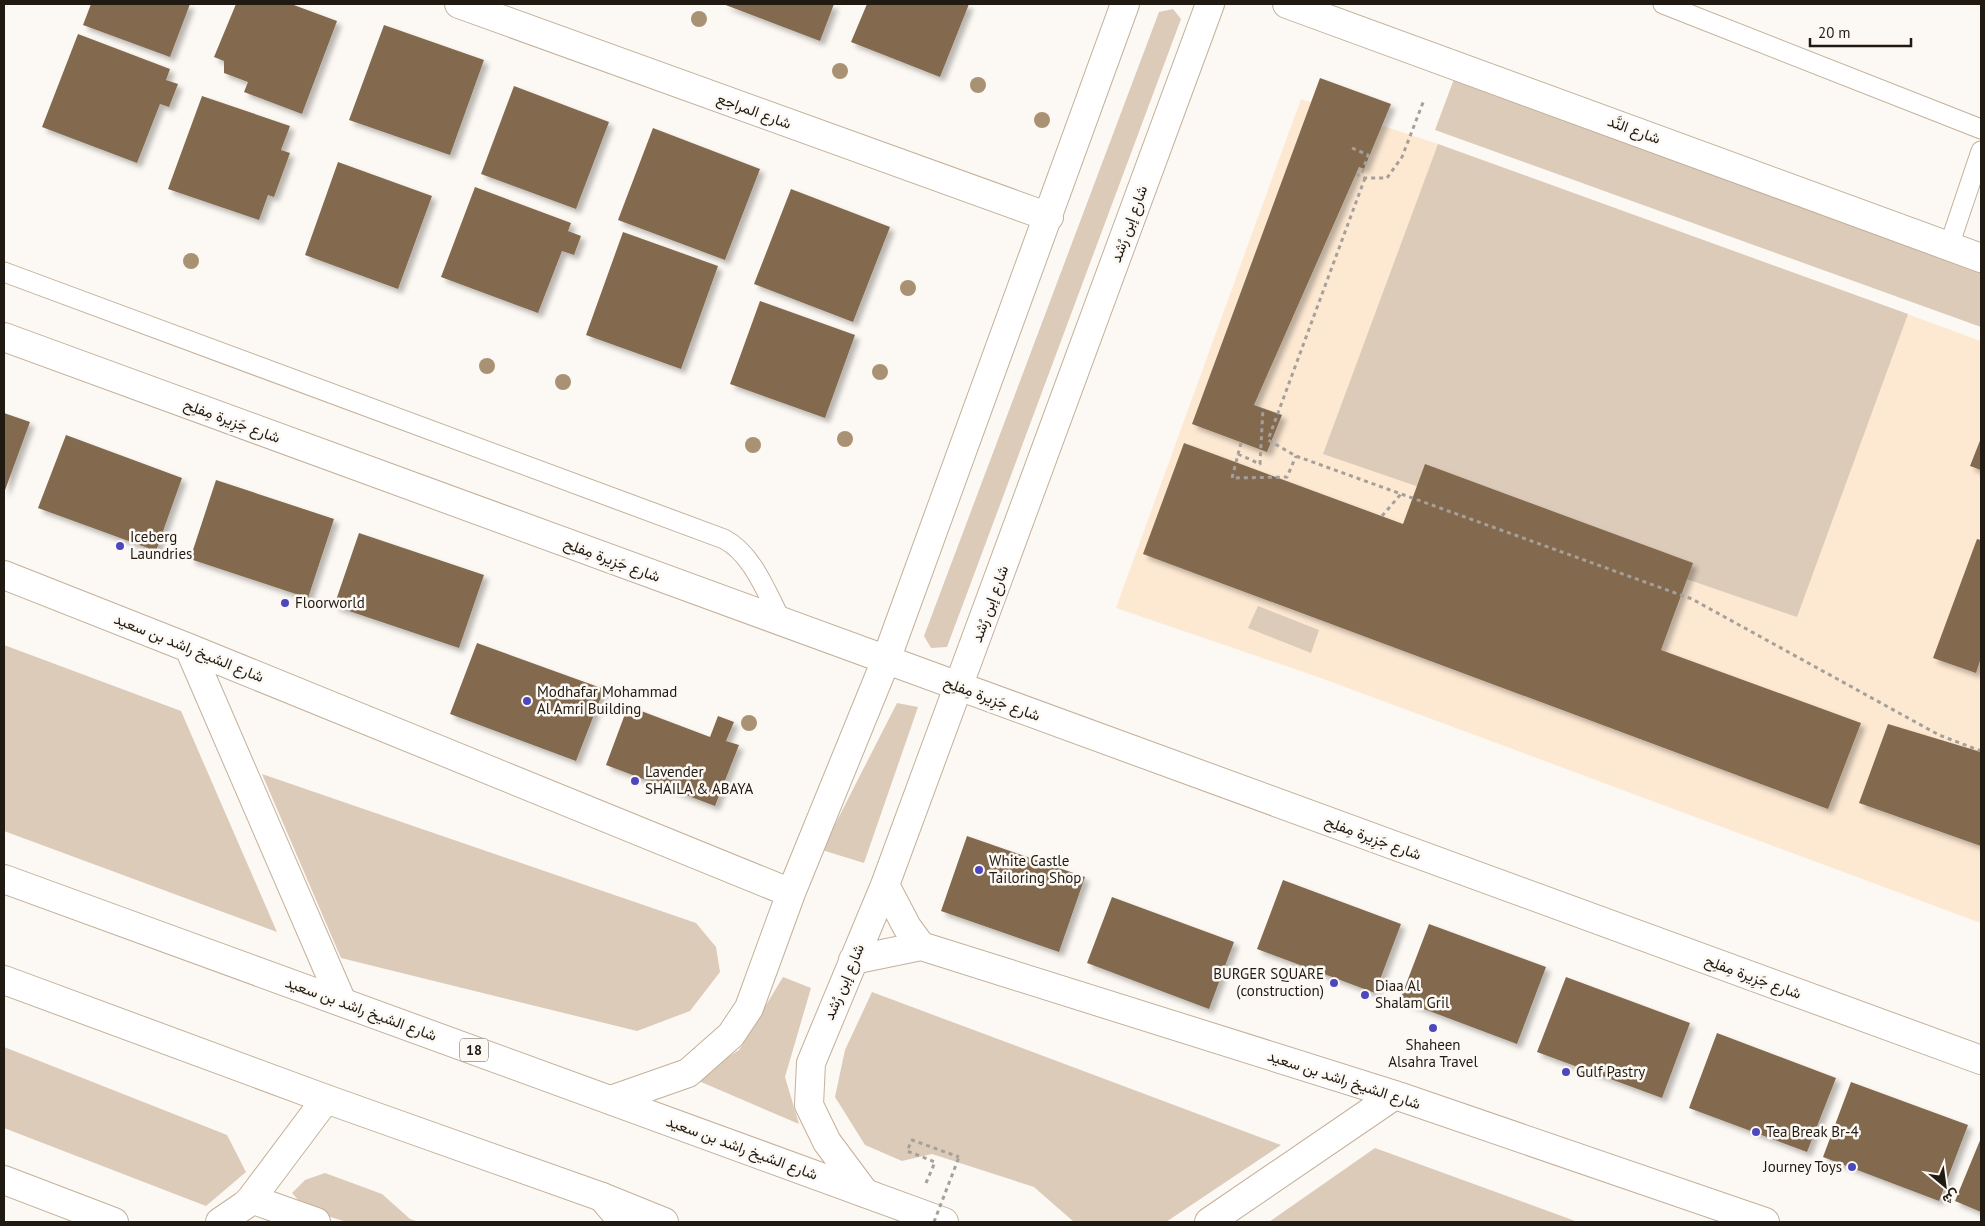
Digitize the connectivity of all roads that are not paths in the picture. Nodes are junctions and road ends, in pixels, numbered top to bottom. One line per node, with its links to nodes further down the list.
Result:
1 (459, 4): 8 (street, شارع المراجع)
2 (1125, 4): 8 (street)
3 (1210, 4): 17 (street, شارع إبن رُشد)
4 (1287, 4): 9 (street, شارع النَّد)
5 (1662, 4): 6 (lane)
6 (1981, 128)
7 (1981, 151): 9 (lane)
8 (1049, 217): 16 (street)
9 (1949, 246): 10 (street, شارع النَّد)
10 (1981, 258)
11 (4, 272): 14 (lane)
12 (4, 337): 14 (street, شارع جَزِيرة مِفلِح)
13 (4, 576): 15 (street, شارع الشيخ راشد بن سعيد)
14 (782, 622): 16 (street, شارع جَزِيرة مِفلِح)
15 (189, 648): 20 (street, شارع الشيخ راشد بن سعيد); 24 (street)
16 (886, 660): 17 (street, شارع جَزِيرة مِفلِح); 20 (street)
17 (959, 687): 19 (street, شارع إبن رُشد); 25 (street, شارع جَزِيرة مِفلِح)
18 (4, 878): 24 (street, شارع الشيخ راشد بن سعيد / 18)
19 (885, 885): 21 (street); 22 (street, شارع إبن رُشد)
20 (791, 893): 28 (street)
21 (921, 946): 22 (street, شارع الشيخ راشد بن سعيد); 26 (street, شارع الشيخ راشد بن سعيد)
22 (853, 960): 30 (street, شارع إبن رُشد)
23 (4, 980): 27 (street)
24 (342, 1002): 28 (street, شارع الشيخ راشد بن سعيد / 18)
25 (1981, 1060)
26 (1395, 1095): 39 (street); 40 (street, شارع الشيخ راشد بن سعيد)
27 (326, 1099): 31 (street); 32 (street)
28 (612, 1100): 30 (street, شارع الشيخ راشد بن سعيد / 18)
29 (4, 1180): 33 (street)
30 (865, 1193): 38 (street, شارع الشيخ راشد بن سعيد / 18)
31 (602, 1197): 36 (street); 37 (street)
32 (251, 1199): 34 (street); 35 (street)
33 (114, 1222)
34 (220, 1222)
35 (316, 1222)
36 (623, 1222)
37 (664, 1222)
38 (944, 1222)
39 (1209, 1222)
40 (1764, 1222)

